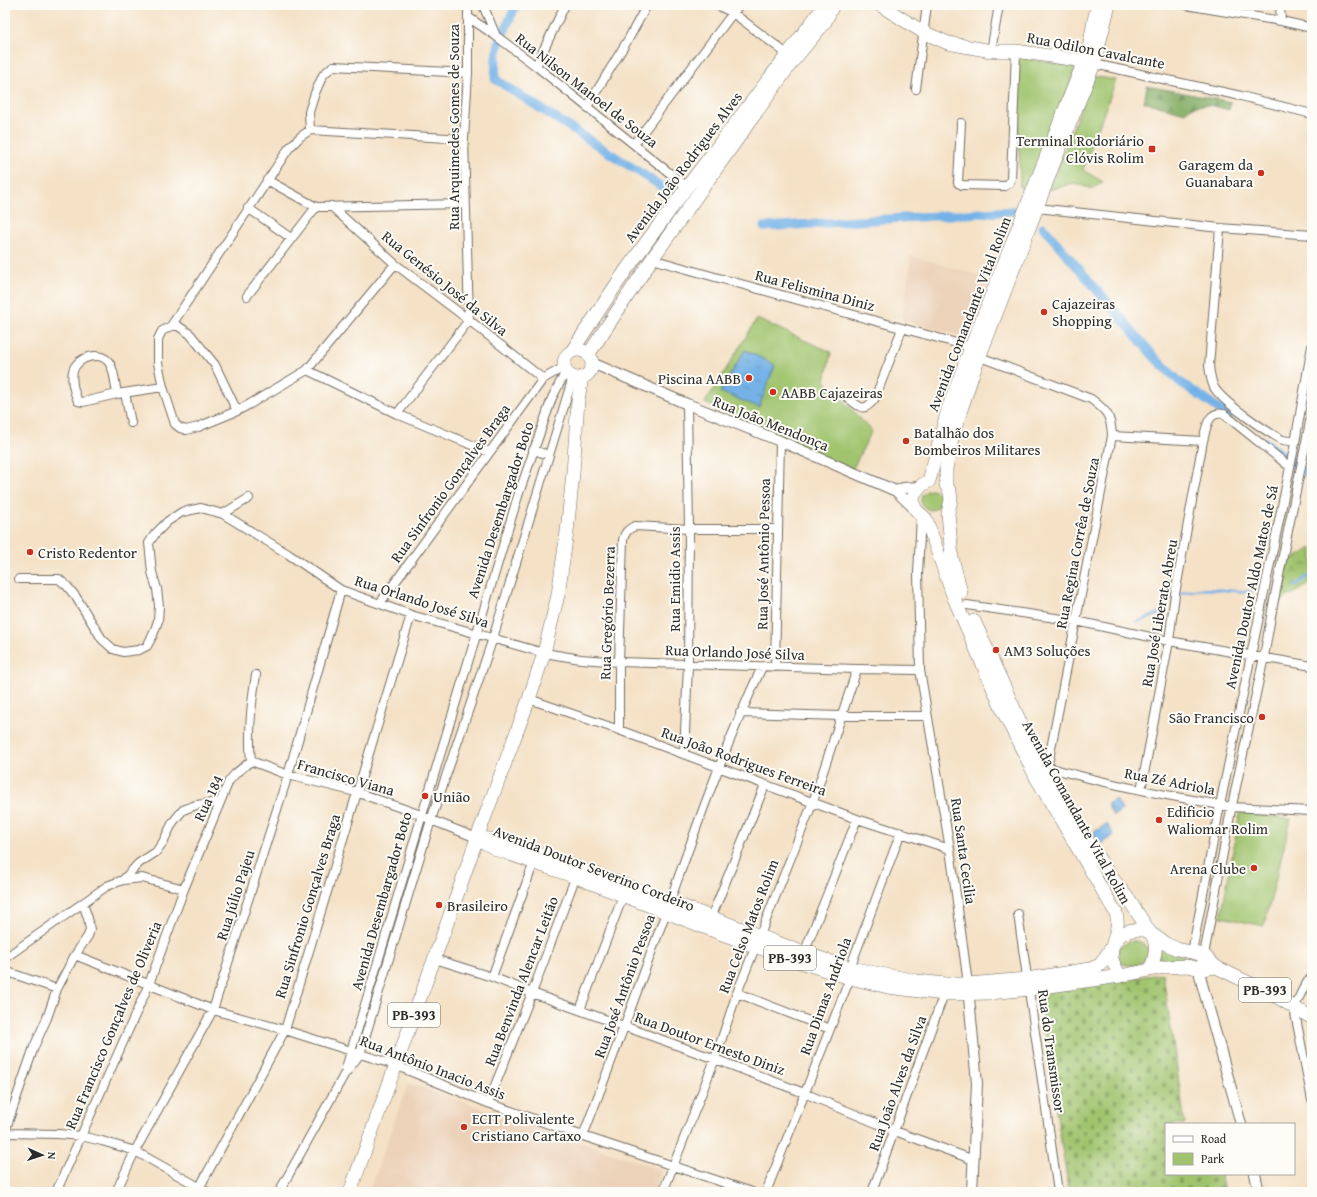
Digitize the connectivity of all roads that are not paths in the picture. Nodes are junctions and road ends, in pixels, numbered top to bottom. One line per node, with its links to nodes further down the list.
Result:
1 (468, 5): 17 (street, Rua Arquimedes Gomes de Souza)
2 (483, 5): 21 (street, Rua Nilson Manoel de Souza)
3 (565, 5): 26 (street)
4 (647, 5): 29 (street)
5 (717, 5): 16 (street)
6 (740, 5): 16 (street)
7 (825, 5): 24 (main road, Avenida João Rodrigues Alves)
8 (833, 5): 45 (main road, Avenida João Rodrigues Alves)
9 (880, 5): 20 (main road, Rua Odilon Cavalcante)
10 (927, 5): 20 (street)
11 (999, 5): 22 (street)
12 (1097, 5): 25 (main road, Avenida Comandante Vital Rolim)
13 (1109, 5): 25 (main road, Avenida Comandante Vital Rolim)
14 (1186, 5): 18 (street)
15 (1280, 5): 18 (street)
16 (733, 13): 24 (street); 34 (street)
17 (468, 17): 21 (street); 27 (street, Rua Arquimedes Gomes de Souza)
18 (1281, 21): 19 (street)
19 (1312, 28)
20 (923, 32): 22 (main road, Rua Odilon Cavalcante); 28 (street)
21 (496, 36): 26 (street, Rua Nilson Manoel de Souza)
22 (991, 51): 23 (main road, Rua Odilon Cavalcante)
23 (1016, 51): 25 (main road, Rua Odilon Cavalcante); 31 (street)
24 (787, 54): 36 (main road, Avenida João Rodrigues Alves)
25 (1090, 62): 30 (street, Rua Odilon Cavalcante); 41 (main road, Avenida Comandante Vital Rolim); 53 (main road, Avenida Comandante Vital Rolim)
26 (536, 66): 29 (street, Rua Nilson Manoel de Souza)
27 (468, 73): 32 (street); 33 (street, Rua Arquimedes Gomes de Souza)
28 (916, 89)
29 (587, 107): 34 (street, Rua Nilson Manoel de Souza)
30 (1312, 114)
31 (961, 123)
32 (310, 130): 33 (street); 35 (street)
33 (464, 139): 37 (street, Rua Arquimedes Gomes de Souza)
34 (634, 144): 36 (street, Rua Nilson Manoel de Souza)
35 (267, 180): 39 (street); 40 (street)
36 (686, 187): 52 (main road, Avenida João Rodrigues Alves)
37 (466, 204): 38 (street); 48 (street, Rua Arquimedes Gomes de Souza)
38 (331, 206): 39 (street); 46 (street, Rua Genésio José da Silva)
39 (316, 207): 44 (street)
40 (248, 208): 44 (street); 49 (street)
41 (1037, 208): 42 (street); 53 (main road, Avenida Comandante Vital Rolim)
42 (1220, 228): 43 (street); 70 (street)
43 (1312, 235)
44 (292, 238): 47 (street)
45 (652, 259): 50 (street, Rua Felismina Diniz); 54 (main road, Avenida João Rodrigues Alves)
46 (396, 264): 48 (street, Rua Genésio José da Silva); 55 (street)
47 (247, 296)
48 (469, 320): 57 (street, Rua Genésio José da Silva); 64 (street)
49 (171, 326): 58 (street); 62 (street)
50 (902, 328): 53 (street, Rua Felismina Diniz); 60 (street)
51 (1312, 346): 70 (street, Avenida Doutor Aldo Matos de Sá)
52 (572, 351): 54 (main road); 56 (main road)
53 (976, 352): 67 (street, Rua Felismina Diniz); 75 (main road, Avenida Comandante Vital Rolim); 76 (main road, Avenida Comandante Vital Rolim)
54 (590, 359): 56 (main road); 61 (street, Rua João Mendonça)
55 (307, 370): 62 (street); 64 (street)
56 (571, 373): 57 (street); 71 (street, Avenida Desembargador Boto); 73 (street, Avenida Desembargador Boto); 93 (main road)
57 (543, 380): 72 (street, Rua Sinfronio Gonçalves Braga)
58 (163, 388): 59 (street); 62 (street)
59 (121, 394): 59 (street); 65 (street)
60 (847, 397)
61 (687, 404): 68 (street, Rua João Mendonça); 82 (street, Rua Emidio Assis)
62 (237, 411)
63 (1312, 412): 66 (street, Avenida Doutor Aldo Matos de Sá)
64 (397, 414): 72 (street)
65 (131, 423)
66 (1311, 428): 95 (street, Avenida Doutor Aldo Matos de Sá)
67 (1112, 436): 69 (street); 89 (street, Rua Regina Corrêa de Souza)
68 (780, 441): 77 (street, Rua João Mendonça); 83 (street, Rua José Antônio Pessoa)
69 (1204, 441): 74 (street, Rua José Liberato Abreu); 92 (street, Rua José Liberato Abreu)
70 (1294, 445): 74 (street, Avenida Doutor Aldo Matos de Sá)
71 (533, 450): 73 (street); 90 (street, Avenida Desembargador Boto)
72 (489, 452): 86 (street, Rua Sinfronio Gonçalves Braga)
73 (549, 455): 91 (street, Avenida Desembargador Boto)
74 (1290, 465): 94 (street, Avenida Doutor Aldo Matos de Sá)
75 (924, 484): 76 (main road); 77 (street); 81 (main road, Avenida Comandante Vital Rolim)
76 (946, 485): 79 (main road, Avenida Comandante Vital Rolim)
77 (896, 491): 81 (street)
78 (249, 498): 80 (street)
79 (948, 513): 81 (main road); 87 (main road, Avenida Comandante Vital Rolim)
80 (223, 514): 84 (street, Rua Orlando José Silva); 85 (street, Rua Orlando José Silva)
81 (921, 515): 102 (street, Rua Santa Cecilia); 139 (main road, Avenida Comandante Vital Rolim)
82 (689, 529): 83 (street, Rua Gregório Bezerra); 96 (street, Rua Gregório Bezerra); 97 (street, Rua Emidio Assis)
83 (778, 529): 100 (street, Rua José Antônio Pessoa)
84 (18, 579)
85 (341, 590): 86 (street, Rua Orlando José Silva); 113 (street, Rua Júlio Pajeu)
86 (380, 603): 88 (street, Rua Orlando José Silva)
87 (966, 605): 89 (street); 112 (main road, Avenida Comandante Vital Rolim)
88 (411, 615): 90 (street, Rua Orlando José Silva); 116 (street, Rua Sinfronio Gonçalves Braga)
89 (1076, 621): 92 (street); 112 (street, Rua Regina Corrêa de Souza)
90 (476, 633): 91 (street, Rua Orlando José Silva); 122 (street, Avenida Desembargador Boto)
91 (493, 638): 93 (street, Rua Orlando José Silva); 124 (street, Avenida Desembargador Boto)
92 (1169, 641): 94 (street); 115 (street, Rua José Liberato Abreu)
93 (544, 652): 96 (street, Rua Orlando José Silva); 104 (main road)
94 (1251, 654): 95 (street); 119 (street, Avenida Doutor Aldo Matos de Sá)
95 (1264, 657): 98 (street); 120 (street, Avenida Doutor Aldo Matos de Sá)
96 (619, 662): 97 (street, Rua Orlando José Silva); 108 (street, Rua Gregório Bezerra)
97 (688, 665): 99 (street, Rua Orlando José Silva); 109 (street, Rua Emidio Assis)
98 (1312, 666)
99 (762, 667): 100 (street, Rua Orlando José Silva); 105 (street, Rua José Antônio Pessoa)
100 (775, 667): 101 (street, Rua Orlando José Silva)
101 (857, 669): 102 (street, Rua Orlando José Silva); 106 (street, Rua Celso Matos Rolim)
102 (920, 670): 107 (street, Rua Santa Cecilia)
103 (256, 675): 110 (street)
104 (529, 699): 108 (street, Rua João Rodrigues Ferreira); 126 (main road)
105 (740, 713): 106 (street); 111 (street, Rua José Antônio Pessoa)
106 (841, 716): 107 (street); 118 (street, Rua Celso Matos Rolim)
107 (928, 716): 127 (street, Rua Santa Cecilia)
108 (619, 730): 109 (street, Rua João Rodrigues Ferreira)
109 (684, 754): 111 (street, Rua João Rodrigues Ferreira)
110 (251, 761): 113 (street, Francisco Viana); 117 (street, Rua 184)
111 (719, 767): 114 (street, Rua João Rodrigues Ferreira); 134 (street, Rua José Antônio Pessoa)
112 (1047, 771): 115 (street, Rua Zé Adriola); 137 (main road, Avenida Comandante Vital Rolim)
113 (288, 774): 116 (street, Francisco Viana); 161 (street, Rua Júlio Pajeu)
114 (765, 785): 118 (street, Rua João Rodrigues Ferreira); 136 (street)
115 (1141, 790): 119 (street, Rua Zé Adriola)
116 (356, 792): 122 (street, Francisco Viana); 166 (street, Rua Sinfronio Gonçalves Braga)
117 (220, 802): 130 (street); 131 (street, Rua 184)
118 (813, 802): 123 (street, Rua João Rodrigues Ferreira); 138 (street, Rua Celso Matos Rolim)
119 (1220, 805): 120 (street, Rua Zé Adriola); 141 (street, Avenida Doutor Aldo Matos de Sá)
120 (1231, 807): 121 (street, Rua Zé Adriola); 141 (street, Avenida Doutor Aldo Matos de Sá)
121 (1312, 811)
122 (421, 815): 124 (street, Francisco Viana); 167 (street, Avenida Desembargador Boto)
123 (857, 819): 125 (street, Rua João Rodrigues Ferreira); 140 (street)
124 (431, 820): 126 (street, Francisco Viana); 167 (street, Avenida Desembargador Boto)
125 (901, 832): 127 (street, Rua João Rodrigues Ferreira); 149 (street, Rua Dimas Andriola)
126 (477, 838): 128 (main road, Avenida Doutor Severino Cordeiro / PB-393); 129 (main road, Avenida Doutor Severino Cordeiro / PB-393); 144 (main road, PB-393)
127 (950, 849): 157 (street, Rua Santa Cecilia)
128 (534, 862): 129 (main road, Avenida Doutor Severino Cordeiro / PB-393); 152 (street)
129 (577, 873): 132 (main road, Avenida Doutor Severino Cordeiro / PB-393); 134 (main road, Avenida Doutor Severino Cordeiro / PB-393); 159 (street, Rua Benvinda Alencar Leitão)
130 (123, 880): 131 (street); 133 (street)
131 (184, 889): 153 (street, Rua Francisco Gonçalves de Oliveria)
132 (623, 896): 134 (main road, Avenida Doutor Severino Cordeiro / PB-393); 162 (street)
133 (83, 904): 142 (street); 143 (street)
134 (667, 907): 136 (main road, Avenida Doutor Severino Cordeiro / PB-393); 138 (main road, Avenida Doutor Severino Cordeiro / PB-393); 164 (street, Rua José Antônio Pessoa)
135 (1018, 914): 154 (street, Rua do Transmissor)
136 (711, 918): 138 (main road, Avenida Doutor Severino Cordeiro / PB-393)
137 (1149, 932): 139 (main road); 141 (main road); 146 (main road)
138 (757, 940): 140 (main road, Avenida Doutor Severino Cordeiro / PB-393); 149 (main road, Avenida Doutor Severino Cordeiro / PB-393); 158 (street, Rua Celso Matos Rolim)
139 (1112, 947): 150 (main road); 154 (main road, Avenida Doutor Severino Cordeiro / PB-393)
140 (804, 953): 149 (main road, Avenida Doutor Severino Cordeiro / PB-393)
141 (1198, 953): 145 (main road, PB-393); 147 (street)
142 (74, 955): 153 (street, Rua Antônio Inacio Assis); 155 (street)
143 (5, 958)
144 (435, 958): 152 (street, Rua Doutor Ernesto Diniz); 169 (main road, PB-393)
145 (1216, 967): 147 (main road); 160 (main road, PB-393)
146 (1151, 969): 147 (main road); 150 (main road)
147 (1201, 969): 173 (street)
148 (5, 971): 155 (street)
149 (850, 973): 156 (main road, Avenida Doutor Severino Cordeiro / PB-393); 165 (street, Rua Dimas Andriola)
150 (1120, 976): 154 (main road, Avenida Doutor Severino Cordeiro / PB-393)
151 (1312, 976): 160 (street)
152 (492, 977): 159 (street, Rua Doutor Ernesto Diniz)
153 (149, 984): 161 (street, Rua Antônio Inacio Assis); 176 (street, Rua Francisco Gonçalves de Oliveria)
154 (1028, 984): 157 (main road, Avenida Doutor Severino Cordeiro / PB-393); 193 (street, Rua do Transmissor)
155 (57, 989): 175 (street)
156 (945, 989): 157 (main road, Avenida Doutor Severino Cordeiro / PB-393); 174 (street, Rua João Alves da Silva)
157 (968, 989): 179 (street, Rua Santa Cecilia)
158 (737, 992): 165 (street); 168 (street, Rua Celso Matos Rolim)
159 (532, 993): 162 (street, Rua Doutor Ernesto Diniz); 172 (street, Rua Benvinda Alencar Leitão)
160 (1294, 1008): 163 (main road, PB-393); 171 (street)
161 (213, 1010): 166 (street, Rua Antônio Inacio Assis); 178 (street, Rua Júlio Pajeu)
162 (580, 1010): 164 (street, Rua Doutor Ernesto Diniz)
163 (1312, 1019)
164 (625, 1026): 168 (street, Rua Doutor Ernesto Diniz); 177 (street, Rua José Antônio Pessoa)
165 (830, 1029): 170 (street, Rua Dimas Andriola)
166 (285, 1030): 167 (street, Rua Antônio Inacio Assis); 182 (street, Rua Sinfronio Gonçalves Braga)
167 (356, 1052): 169 (street, Rua Antônio Inacio Assis); 186 (street, Avenida Desembargador Boto)
168 (715, 1058): 170 (street, Rua Doutor Ernesto Diniz); 180 (street, Rua Celso Matos Rolim)
169 (395, 1065): 172 (street, Rua Antônio Inacio Assis); 187 (main road, PB-393)
170 (804, 1093): 174 (street, Rua Doutor Ernesto Diniz); 190 (street, Rua Dimas Andriola)
171 (1312, 1100)
172 (488, 1103): 177 (street, Rua Antônio Inacio Assis)
173 (1241, 1123)
174 (895, 1131): 179 (street, Rua Doutor Ernesto Diniz); 191 (street, Rua João Alves da Silva)
175 (5, 1132): 176 (street)
176 (81, 1136): 178 (street); 183 (street, Rua Francisco Gonçalves de Oliveria)
177 (583, 1136): 180 (street, Rua Antônio Inacio Assis)
178 (135, 1151): 182 (street); 184 (street, Rua Júlio Pajeu)
179 (974, 1160): 192 (street, Rua Santa Cecilia)
180 (673, 1166): 188 (street, Rua Celso Matos Rolim); 189 (street, Rua Antônio Inacio Assis)
181 (1255, 1175): 194 (street)
182 (199, 1190): 185 (street)
183 (56, 1192)
184 (116, 1192)
185 (208, 1192)
186 (279, 1192)
187 (350, 1192)
188 (664, 1192)
189 (752, 1192)
190 (766, 1192)
191 (872, 1192)
192 (972, 1192)
193 (1058, 1192)
194 (1259, 1192)

